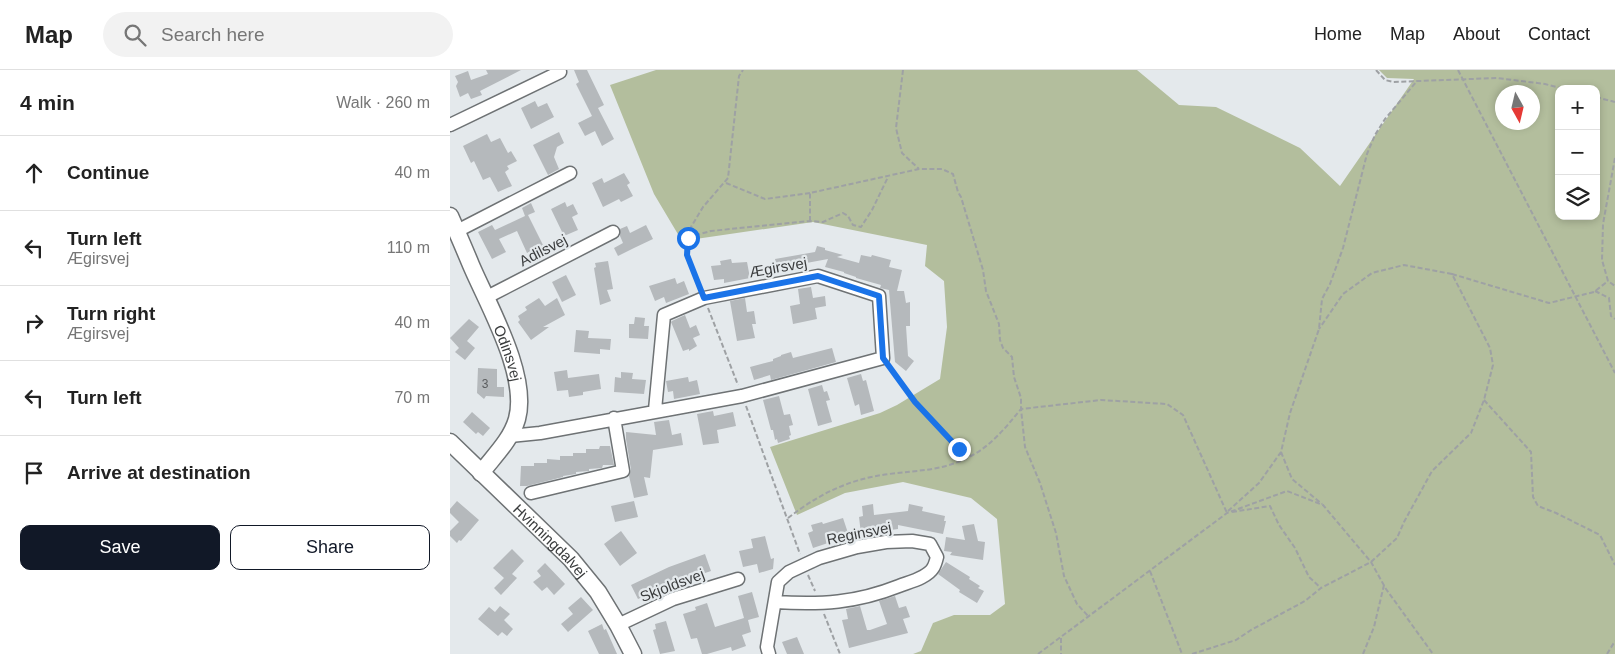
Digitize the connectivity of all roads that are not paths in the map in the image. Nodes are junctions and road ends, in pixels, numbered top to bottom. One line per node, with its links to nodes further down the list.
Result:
1 (560, 70): 2 (street)
2 (450, 125)
3 (570, 174): 5 (street)
4 (450, 216): 5 (street, Odinsvej)
5 (457, 231): 7 (street, Odinsvej)
6 (613, 232): 7 (street, Adilsvej)
7 (487, 297): 10 (street, Odinsvej)
8 (655, 410): 8 (street, Ægirsvej); 9 (street)
9 (614, 418): 10 (street); 13 (street)
10 (510, 436): 12 (street, Odinsvej)
11 (450, 442): 12 (street, Hvinningdalvej)
12 (481, 473): 16 (street, Hvinningdalvej)
13 (531, 492)
14 (738, 579): 16 (street, Skjoldsvej)
15 (775, 602): 15 (street, Reginsvej); 18 (street, Reginsvej)
16 (618, 625): 17 (street, Hvinningdalvej)
17 (633, 654)
18 (769, 654)

